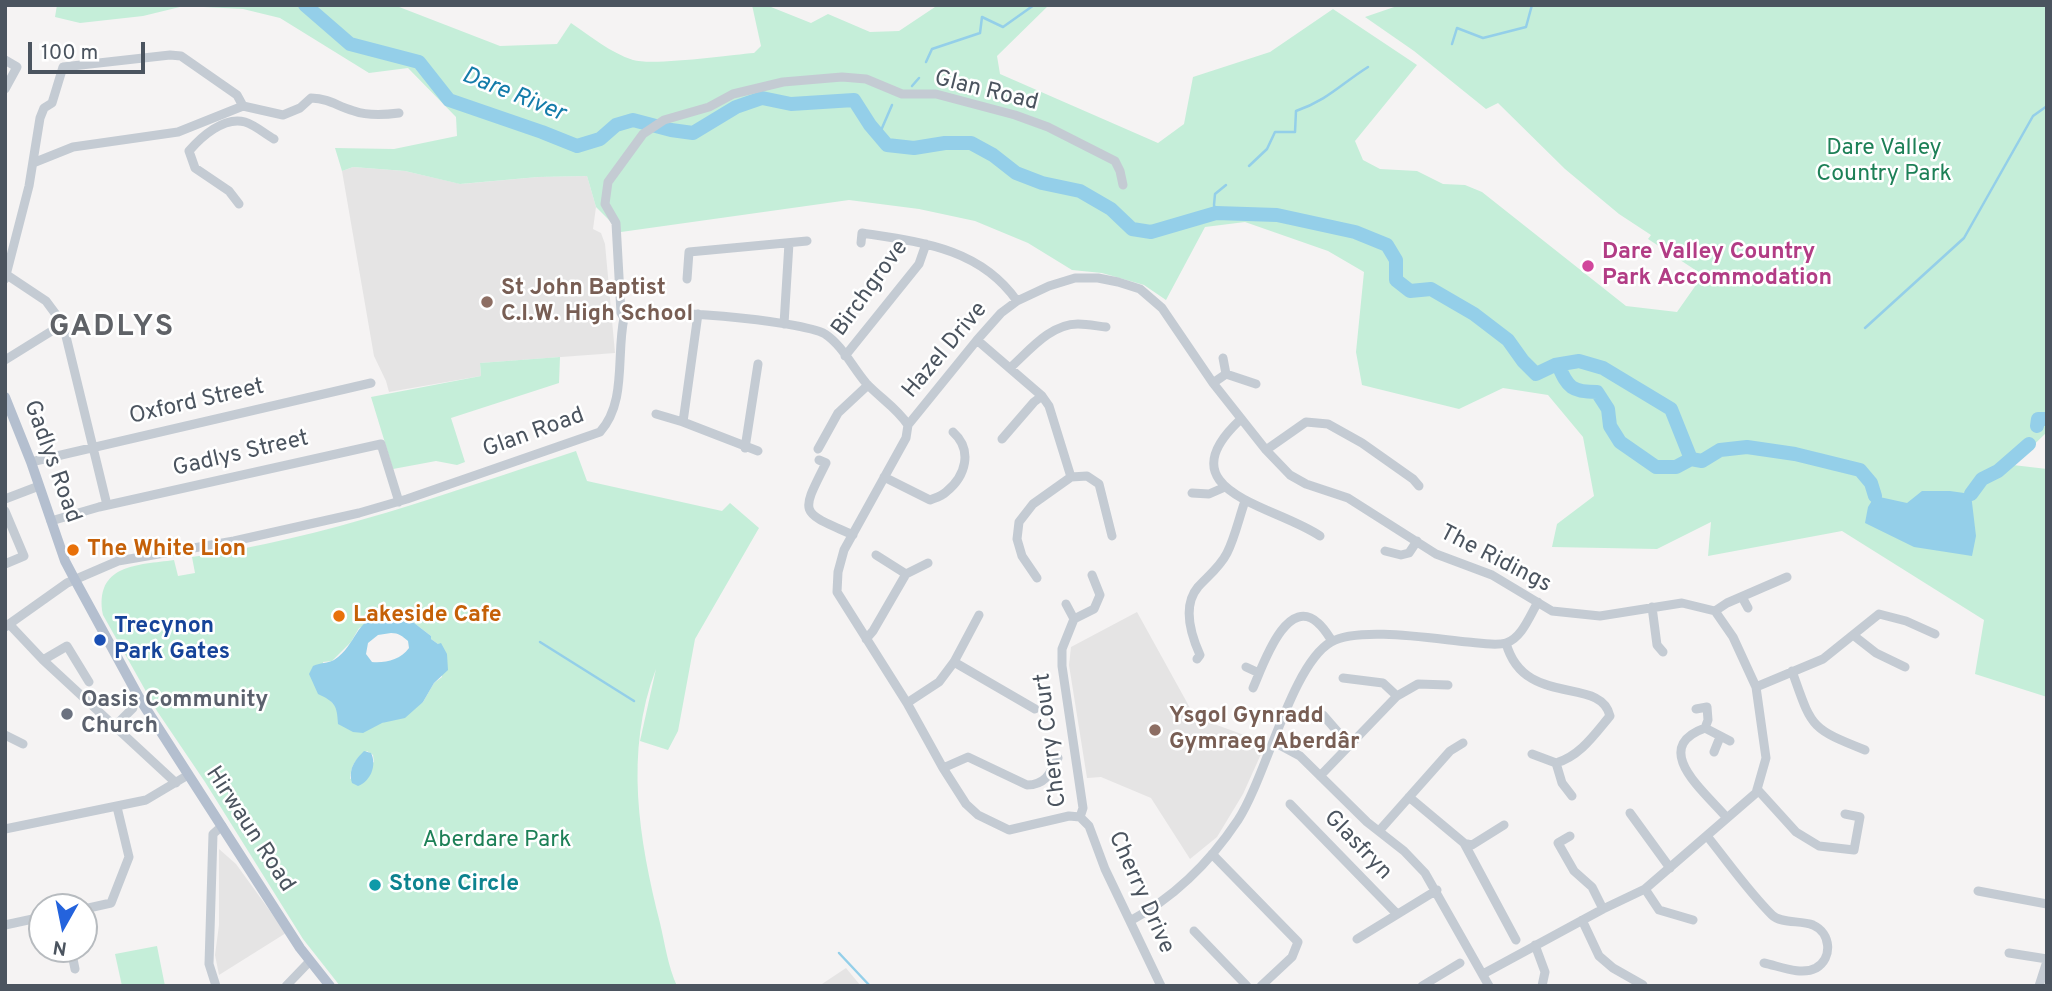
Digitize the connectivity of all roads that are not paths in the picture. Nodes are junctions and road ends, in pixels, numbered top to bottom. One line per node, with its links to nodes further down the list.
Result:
1 (5, 60): 2 (street)
2 (5, 89)
3 (247, 106): 4 (street); 5 (street); 8 (street)
4 (399, 113)
5 (198, 125): 6 (street); 8 (street)
6 (207, 133): 7 (street); 10 (street)
7 (274, 139)
8 (33, 163): 15 (street)
9 (1123, 185): 19 (street, Glan Road)
10 (239, 204)
11 (807, 241): 12 (street)
12 (789, 243): 16 (street); 21 (street)
13 (861, 243): 14 (street, Birchgrove)
14 (926, 244): 17 (street, Birchgrove); 24 (street, Birchgrove)
15 (6, 277): 20 (street)
16 (687, 279)
17 (1017, 301): 23 (street, Hazel Drive); 31 (street, Hazel Drive)
18 (698, 314): 19 (street); 21 (street); 38 (street)
19 (624, 318): 57 (street, Glan Road)
20 (63, 324): 26 (street); 42 (street)
21 (784, 324): 24 (street)
22 (1106, 327): 28 (street)
23 (977, 340): 28 (street); 39 (street, Hazel Drive)
24 (845, 356): 33 (street)
25 (1223, 358): 29 (street)
26 (5, 360)
27 (758, 364): 43 (street)
28 (1010, 368): 34 (street)
29 (1226, 374): 31 (street); 32 (street)
30 (371, 383): 42 (street, Oxford Street)
31 (1213, 383): 37 (street, The Ridings)
32 (1256, 384)
33 (868, 385): 39 (street); 44 (street)
34 (1042, 396): 41 (street); 50 (street)
35 (5, 397): 48 (main road, Gadlys Road)
36 (656, 414): 38 (street)
37 (1241, 419): 45 (street, The Ridings); 52 (street)
38 (683, 422): 43 (street)
39 (908, 425): 49 (street, Hazel Drive)
40 (953, 432): 49 (street)
41 (1002, 439)
42 (93, 447): 48 (street, Oxford Street); 58 (street)
43 (745, 447): 46 (street)
44 (818, 449)
45 (1266, 450): 53 (street); 64 (street, The Ridings)
46 (758, 451)
47 (819, 460): 61 (street)
48 (31, 461): 51 (main road, Gadlys Road)
49 (884, 477): 61 (street, Hazel Drive)
50 (1071, 477): 62 (street); 72 (street)
51 (39, 486): 55 (street); 60 (main road, Gadlys Road)
52 (1225, 487): 54 (street); 56 (street)
53 (1404, 488)
54 (1192, 493)
55 (5, 499)
56 (1245, 501): 63 (street); 89 (street)
57 (399, 502): 58 (street, Gadlys Street); 73 (street, Glan Road)
58 (107, 505): 60 (street, Gadlys Street)
59 (5, 511): 68 (street)
60 (51, 521): 73 (main road, Gadlys Road)
61 (853, 535): 85 (street, Hazel Drive)
62 (1112, 536)
63 (1320, 536)
64 (1417, 541): 65 (street); 75 (street, The Ridings)
65 (1385, 551)
66 (876, 555): 69 (street)
67 (928, 563): 69 (street)
68 (5, 564)
69 (906, 574): 85 (street)
70 (1093, 575): 81 (street, Cherry Court)
71 (1787, 577): 74 (street)
72 (1037, 579)
73 (75, 580): 82 (street); 120 (main road, Hirwaun Road)
74 (1742, 597): 78 (street); 79 (street)
75 (1538, 602): 77 (street, The Ridings); 87 (street)
76 (1066, 604): 81 (street)
77 (1652, 607): 79 (street, The Ridings); 88 (street)
78 (1748, 608)
79 (1715, 611): 99 (street)
80 (979, 615): 91 (street)
81 (1074, 619): 130 (street, Cherry Court)
82 (8, 626): 90 (street)
83 (1935, 634): 84 (street)
84 (1853, 635): 93 (street); 94 (street)
85 (866, 639): 102 (street, Cherry Drive)
86 (1332, 641): 87 (street); 95 (street); 110 (street)
87 (1506, 643): 117 (street)
88 (1663, 652)
89 (1197, 659)
90 (43, 660): 97 (street); 107 (street)
91 (954, 662): 102 (street); 104 (street)
92 (1246, 667): 95 (street)
93 (1905, 667)
94 (1792, 671): 99 (street); 114 (street)
95 (1259, 673): 100 (street)
96 (1343, 678): 101 (street)
97 (89, 682)
98 (1448, 685): 101 (street)
99 (1756, 687): 123 (street)
100 (1253, 688)
101 (1397, 696): 113 (street)
102 (907, 703): 119 (street, Cherry Drive)
103 (133, 708): 107 (street)
104 (1035, 709)
105 (1696, 709): 108 (street)
106 (1323, 715): 113 (street)
107 (114, 727): 122 (street)
108 (1705, 728): 115 (street); 131 (street)
109 (5, 735): 112 (street)
110 (1274, 742): 121 (street); 139 (street)
111 (1463, 743): 125 (street)
112 (23, 744)
113 (1350, 746): 121 (street)
114 (1865, 750)
115 (1714, 752)
116 (1532, 754): 117 (street)
117 (1556, 763): 124 (street)
118 (1057, 766): 119 (street)
119 (943, 768): 130 (street, Cherry Drive)
120 (188, 775): 122 (street); 133 (main road, Hirwaun Road)
121 (1320, 776): 135 (street)
122 (176, 783): 127 (street)
123 (1757, 789): 129 (street); 131 (street)
124 (1572, 796)
125 (1409, 797): 135 (street); 138 (street)
126 (1290, 804): 147 (street, Glasfryn)
127 (117, 807): 134 (street); 145 (street)
128 (1630, 813): 140 (street)
129 (1845, 814)
130 (1080, 817): 151 (street, Cherry Drive)
131 (1727, 818): 137 (street)
132 (1504, 825): 138 (street)
133 (222, 826): 159 (main road, Hirwaun Road); 166 (street)
134 (5, 829)
135 (1379, 831): 142 (street)
136 (1570, 836): 146 (street)
137 (1707, 836): 140 (street); 162 (street)
138 (1464, 843): 155 (street)
139 (1212, 855): 151 (street); 171 (street)
140 (1670, 868): 141 (street)
141 (1646, 889): 146 (street); 149 (street)
142 (1437, 890): 147 (street); 164 (street)
143 (1978, 891): 144 (street)
144 (2047, 904)
145 (98, 906)
146 (1603, 909): 148 (street)
147 (1398, 914): 154 (street)
148 (1582, 920): 156 (street); 165 (street)
149 (1693, 920)
150 (28, 921): 152 (street)
151 (1130, 921): 169 (street, Cherry Drive)
152 (5, 925)
153 (1194, 931): 170 (street)
154 (1357, 939)
155 (1516, 940)
156 (1535, 945): 164 (street); 174 (street)
157 (2009, 953): 158 (street)
158 (2047, 960): 175 (street)
159 (310, 961): 167 (street); 168 (main road, Hirwaun Road)
160 (74, 963): 163 (street)
161 (1460, 963): 172 (street)
162 (1763, 963)
163 (75, 969)
164 (1483, 974): 173 (street)
165 (1643, 985)
166 (216, 986)
167 (286, 986)
168 (330, 986)
169 (1161, 986)
170 (1247, 986)
171 (1261, 986)
172 (1422, 986)
173 (1489, 986)
174 (1542, 986)
175 (2039, 986)

